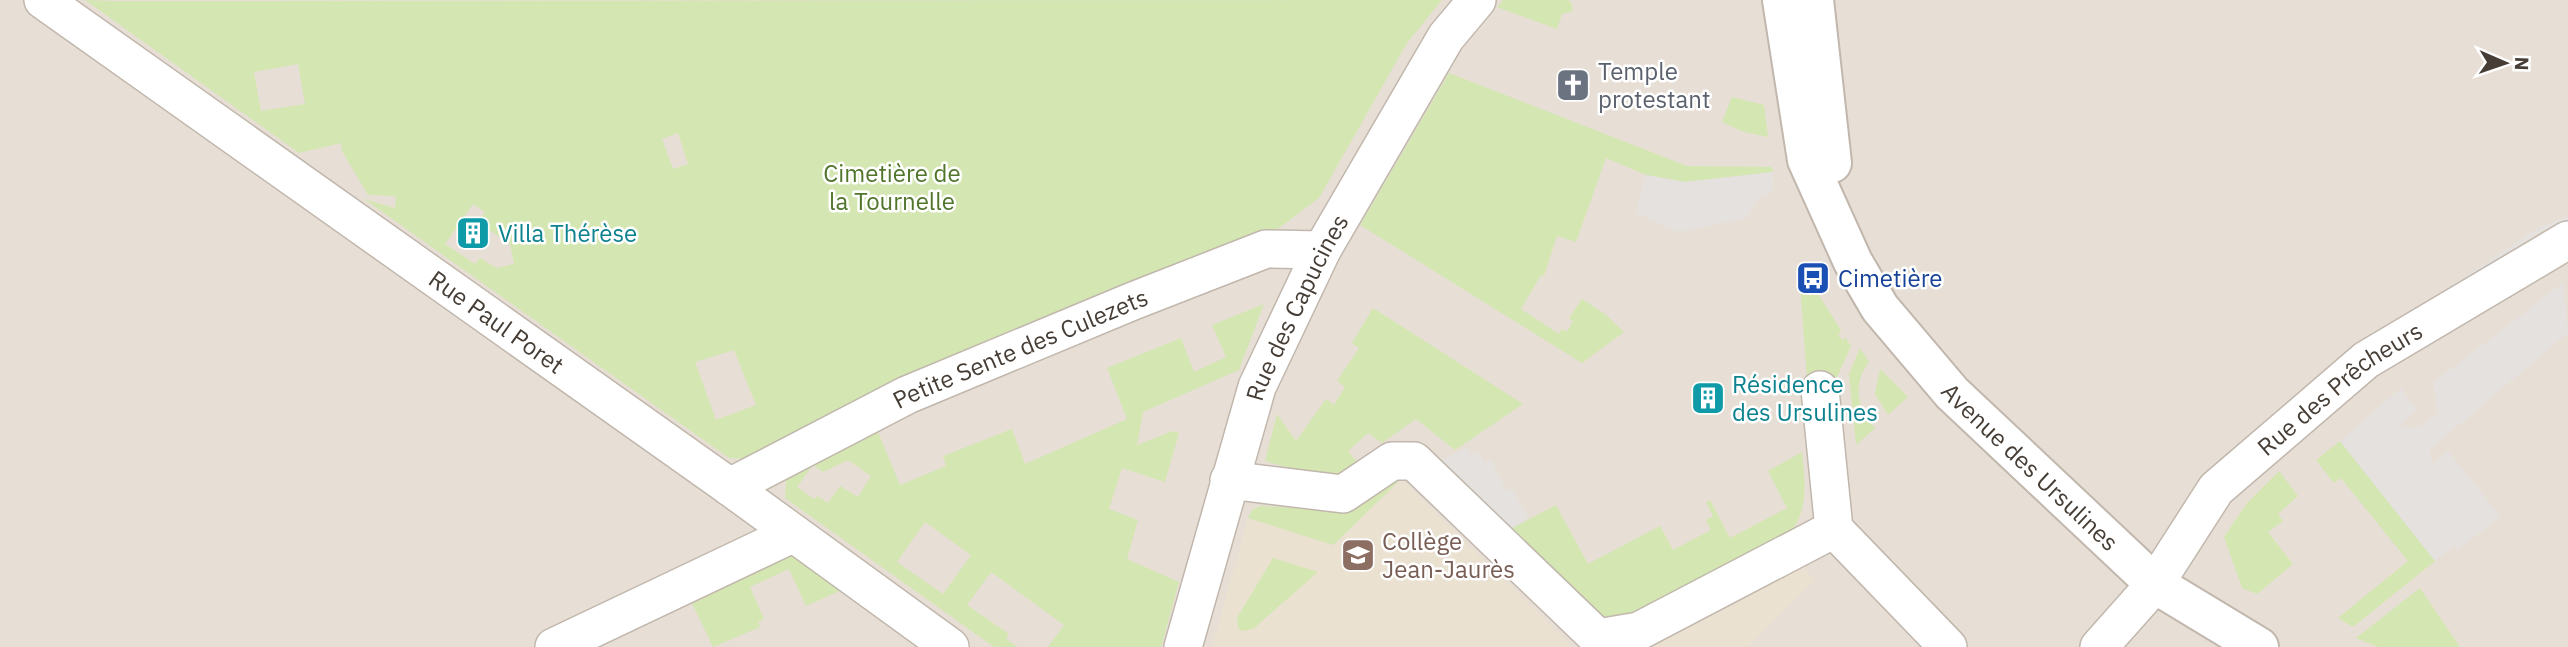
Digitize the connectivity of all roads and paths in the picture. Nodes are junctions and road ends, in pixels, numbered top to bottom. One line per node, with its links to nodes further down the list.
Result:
1 (43, 0): 10 (street, Rue Paul Poret)
2 (1477, 0): 7 (street, Rue des Capucines)
3 (1782, 0): 6 (street, Avenue des Ursulines)
4 (1814, 0): 6 (street, Avenue des Ursulines)
5 (2568, 240): 13 (street, Rue des Prêcheurs)
6 (1844, 244): 13 (street, Avenue des Ursulines)
7 (1322, 250): 9 (street, Rue des Capucines); 10 (street, Petite Sente des Culezets)
8 (1820, 390): 11 (street)
9 (1229, 480): 11 (street); 16 (street, Rue des Capucines)
10 (730, 487): 12 (street, Rue Paul Poret)
11 (1834, 529): 17 (street)
12 (792, 534): 14 (street); 15 (street, Rue Paul Poret)
13 (2155, 584): 18 (street, Rue des Prêcheurs); 19 (street, Avenue des Ursulines)
14 (554, 647)
15 (950, 647)
16 (1183, 647)
17 (1948, 647)
18 (2099, 647)
19 (2259, 647)

